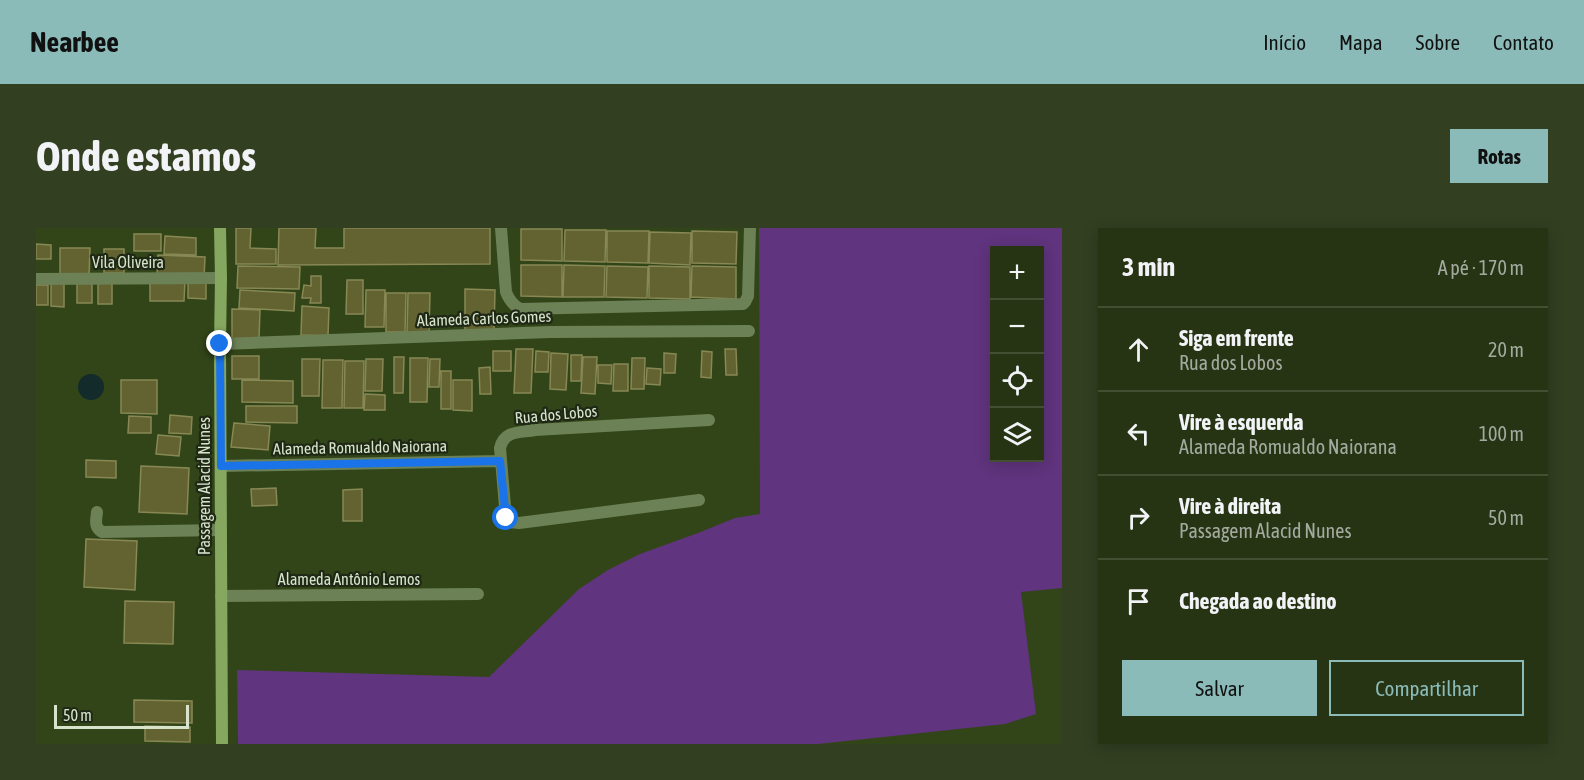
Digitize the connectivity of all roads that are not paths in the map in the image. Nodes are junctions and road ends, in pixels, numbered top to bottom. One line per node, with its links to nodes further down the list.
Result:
1 (220, 228): 4 (main road, Passagem Alacid Nunes)
2 (501, 228): 3 (street)
3 (750, 228)
4 (221, 278): 5 (street, Vila Oliveira); 7 (main road, Passagem Alacid Nunes)
5 (36, 279)
6 (749, 331): 7 (street, Alameda Carlos Gomes)
7 (220, 344): 10 (main road, Passagem Alacid Nunes)
8 (709, 420): 9 (street, Rua dos Lobos)
9 (500, 461): 10 (street, Alameda Romualdo Naiorana); 11 (street, Rua dos Lobos)
10 (221, 466): 13 (main road, Passagem Alacid Nunes)
11 (699, 500)
12 (97, 512): 13 (street)
13 (221, 530): 15 (main road, Passagem Alacid Nunes)
14 (478, 594): 15 (street, Alameda Antônio Lemos)
15 (221, 596): 16 (main road, Passagem Alacid Nunes)
16 (222, 744)

